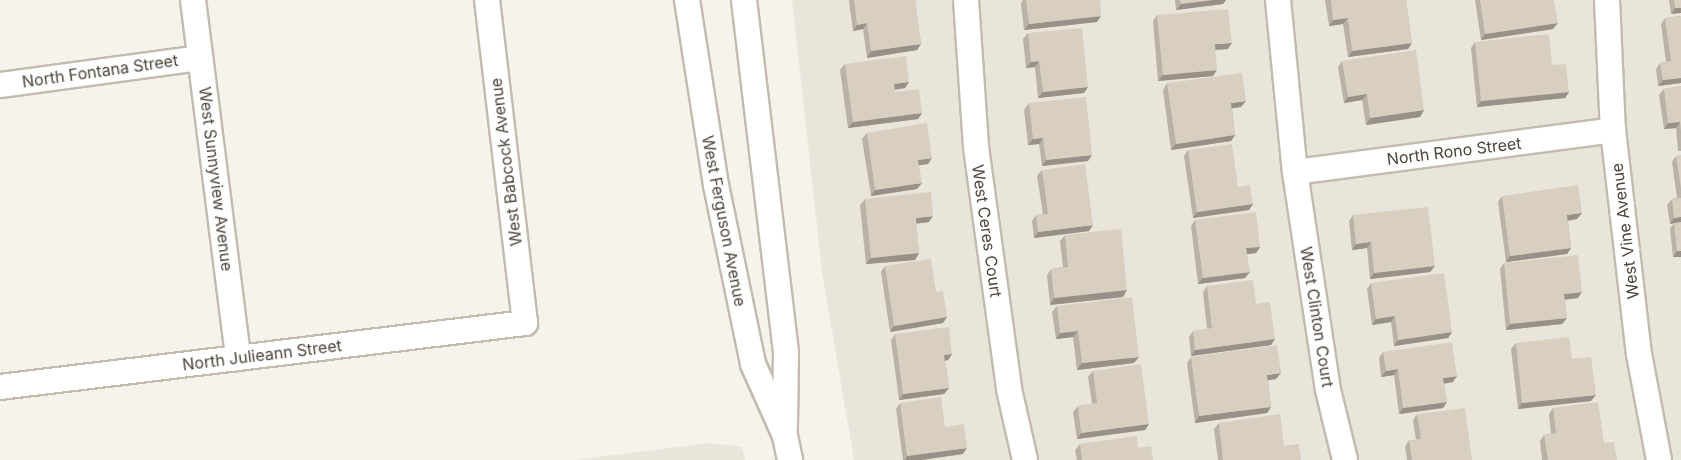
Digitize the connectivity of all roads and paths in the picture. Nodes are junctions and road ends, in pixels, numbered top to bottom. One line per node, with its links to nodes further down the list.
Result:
1 (193, 0): 8 (street, West Sunnyview Avenue)
2 (487, 0): 12 (street, West Babcock Avenue)
3 (687, 0): 15 (street, West Ferguson Avenue)
4 (744, 0): 15 (street, West Ferguson Avenue)
5 (966, 0): 17 (street, West Ceres Court)
6 (1278, 0): 11 (street, West Clinton Court)
7 (1607, 0): 10 (street, West Vine Avenue)
8 (200, 58): 9 (street, North Fontana Street); 13 (street, West Sunnyview Avenue)
9 (0, 85)
10 (1613, 130): 11 (street, North Rono Street); 19 (street, West Vine Avenue)
11 (1295, 172): 18 (street, West Clinton Court)
12 (525, 323): 13 (street, North Julieann Street)
13 (238, 358): 14 (street, North Julieann Street)
14 (0, 387)
15 (784, 436): 16 (street, West Ferguson Avenue)
16 (790, 460)
17 (1025, 460)
18 (1345, 460)
19 (1659, 460)

